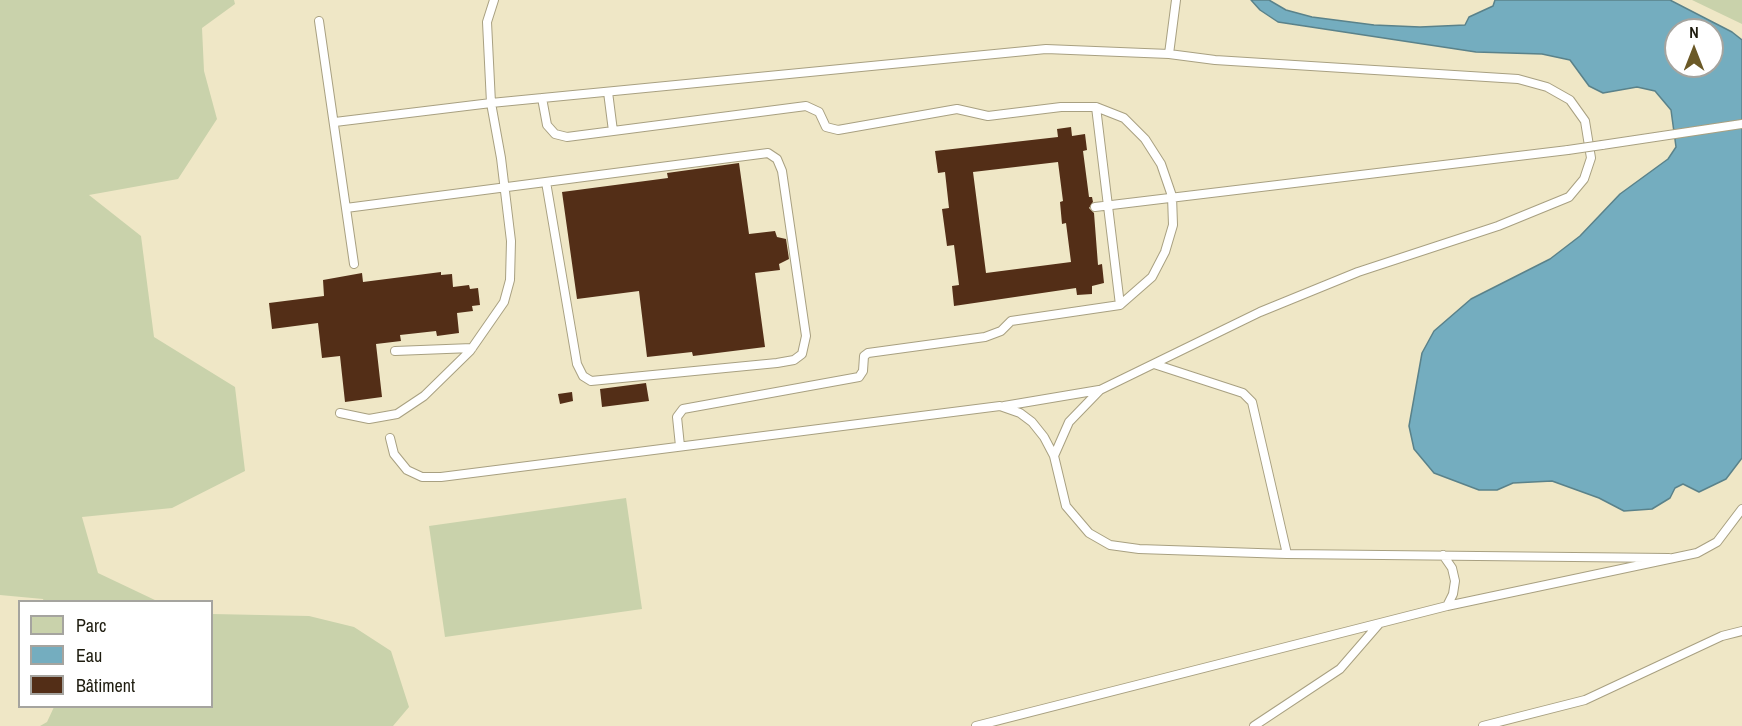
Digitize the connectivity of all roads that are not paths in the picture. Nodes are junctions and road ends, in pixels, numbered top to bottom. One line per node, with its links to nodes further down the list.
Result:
1 (494, 0): 7 (lane)
2 (1176, 0): 4 (lane)
3 (318, 21): 9 (lane)
4 (1169, 54): 5 (lane); 22 (lane)
5 (608, 92): 6 (lane); 11 (lane)
6 (542, 98): 7 (lane); 11 (lane)
7 (491, 103): 9 (lane); 13 (lane)
8 (1096, 107): 11 (lane); 14 (lane); 15 (lane)
9 (335, 122): 17 (lane)
10 (1742, 124): 14 (lane, bridge)
11 (613, 131)
12 (546, 182): 12 (lane); 13 (lane)
13 (505, 188): 17 (lane); 20 (lane)
14 (1172, 196): 15 (lane); 19 (lane)
15 (1108, 205): 16 (lane); 19 (lane)
16 (1095, 207)
17 (346, 208): 18 (lane)
18 (354, 264)
19 (1120, 305): 27 (lane)
20 (472, 348): 21 (lane); 25 (lane)
21 (395, 351)
22 (1154, 364): 23 (lane); 30 (lane)
23 (1100, 390): 24 (lane); 28 (lane)
24 (1000, 406): 27 (lane); 28 (lane)
25 (340, 413)
26 (390, 438): 27 (lane)
27 (680, 446)
28 (1054, 456): 30 (lane)
29 (1742, 509): 32 (lane)
30 (1287, 554): 31 (lane)
31 (1443, 555): 32 (lane); 33 (lane)
32 (1669, 558): 33 (lane)
33 (1447, 606): 34 (lane)
34 (1380, 623): 36 (lane); 37 (lane)
35 (1742, 631): 38 (lane)
36 (976, 726)
37 (1254, 726)
38 (1485, 726)

